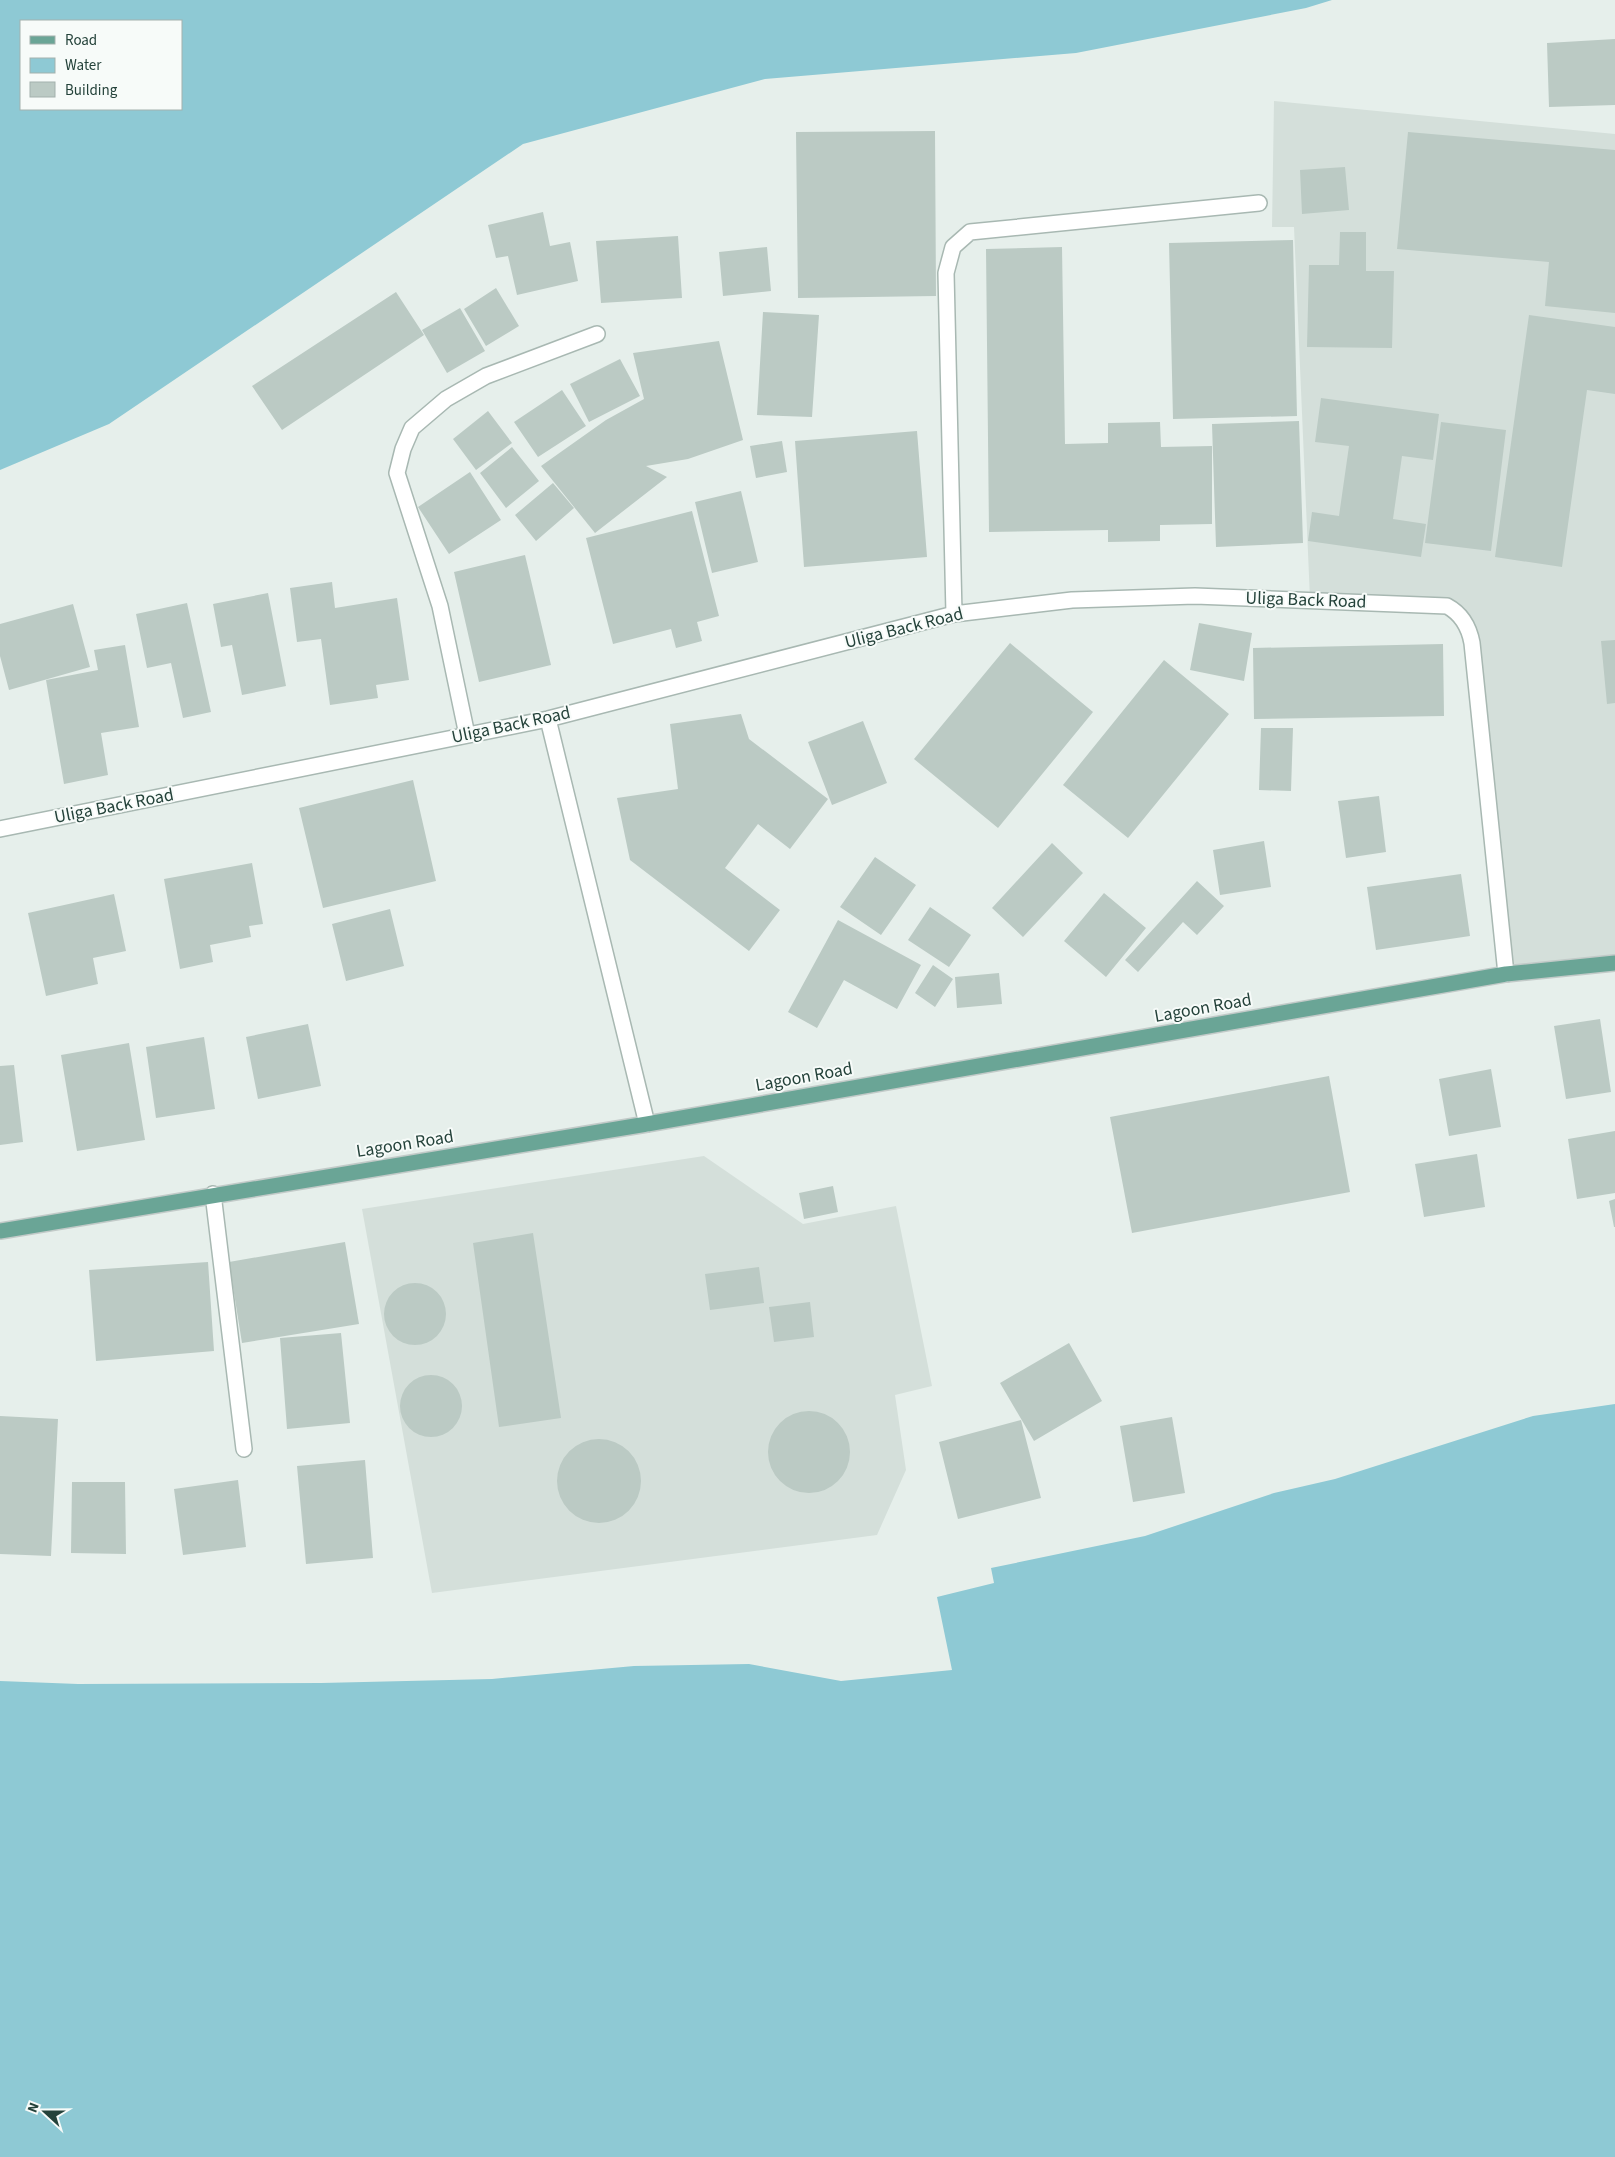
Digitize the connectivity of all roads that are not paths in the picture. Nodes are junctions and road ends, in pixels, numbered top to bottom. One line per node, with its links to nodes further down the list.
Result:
1 (1259, 203): 3 (street)
2 (597, 334): 5 (street)
3 (954, 614): 4 (street, Uliga Back Road); 8 (street, Uliga Back Road)
4 (548, 719): 5 (street, Uliga Back Road); 9 (street)
5 (467, 735): 6 (street, Uliga Back Road)
6 (0, 829)
7 (1615, 963): 8 (main road, Lagoon Road)
8 (1506, 974): 9 (main road, Lagoon Road)
9 (647, 1124): 10 (main road, Lagoon Road)
10 (213, 1194): 11 (main road, Lagoon Road); 12 (street)
11 (0, 1231)
12 (244, 1449)

